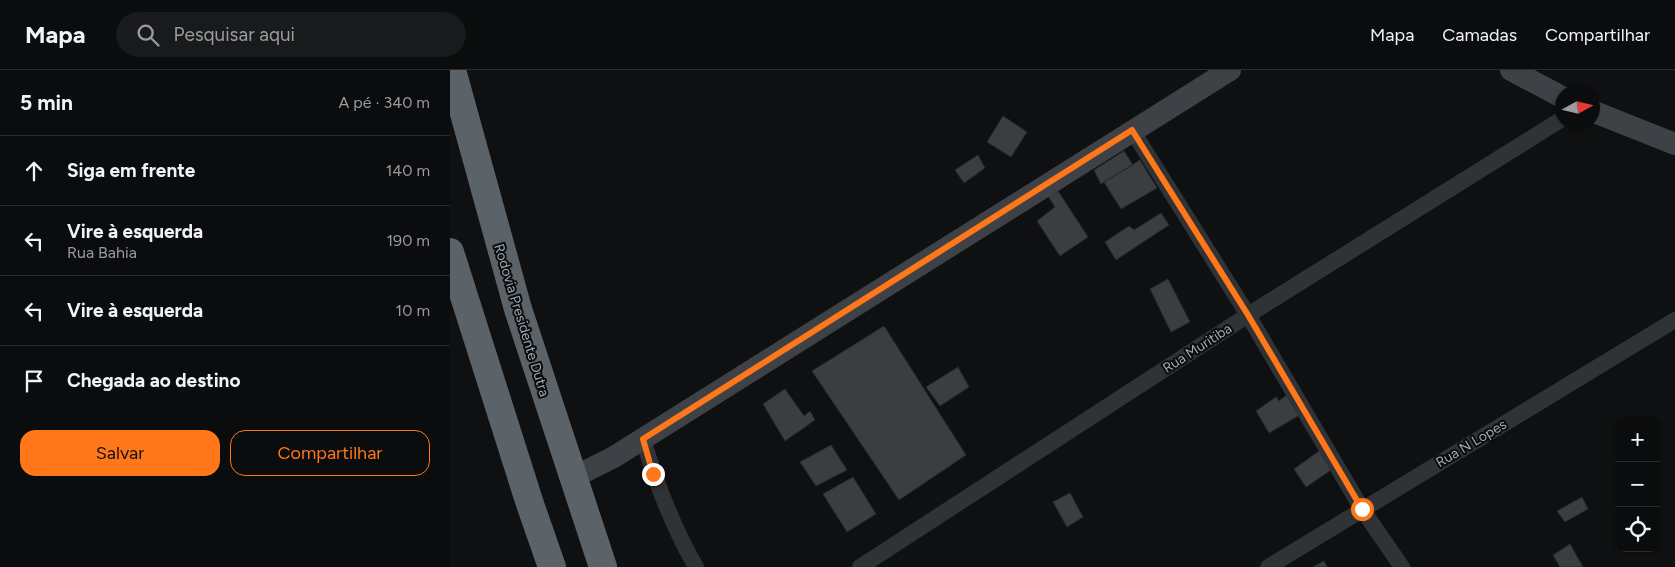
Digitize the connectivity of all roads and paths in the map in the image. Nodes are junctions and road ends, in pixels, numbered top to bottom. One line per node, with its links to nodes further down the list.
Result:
1 (452, 70): 13 (highway, Rodovia Presidente Dutra)
2 (1230, 70): 7 (street)
3 (1511, 70): 4 (street)
4 (1555, 93)
5 (1600, 114): 8 (street)
6 (1555, 123): 10 (street, Rua Muritiba)
7 (1132, 130): 10 (street); 12 (street)
8 (1675, 144)
9 (450, 252): 15 (highway)
10 (1248, 315): 14 (street); 18 (street, Rua Muritiba)
11 (1675, 320): 14 (street, Rua N Lopes)
12 (643, 439): 13 (street); 17 (street)
13 (572, 478): 16 (highway, Rodovia Presidente Dutra)
14 (1362, 509): 19 (street, Rua N Lopes); 20 (street)
15 (552, 567)
16 (602, 567)
17 (696, 567)
18 (860, 567)
19 (1268, 567)
20 (1402, 567)

